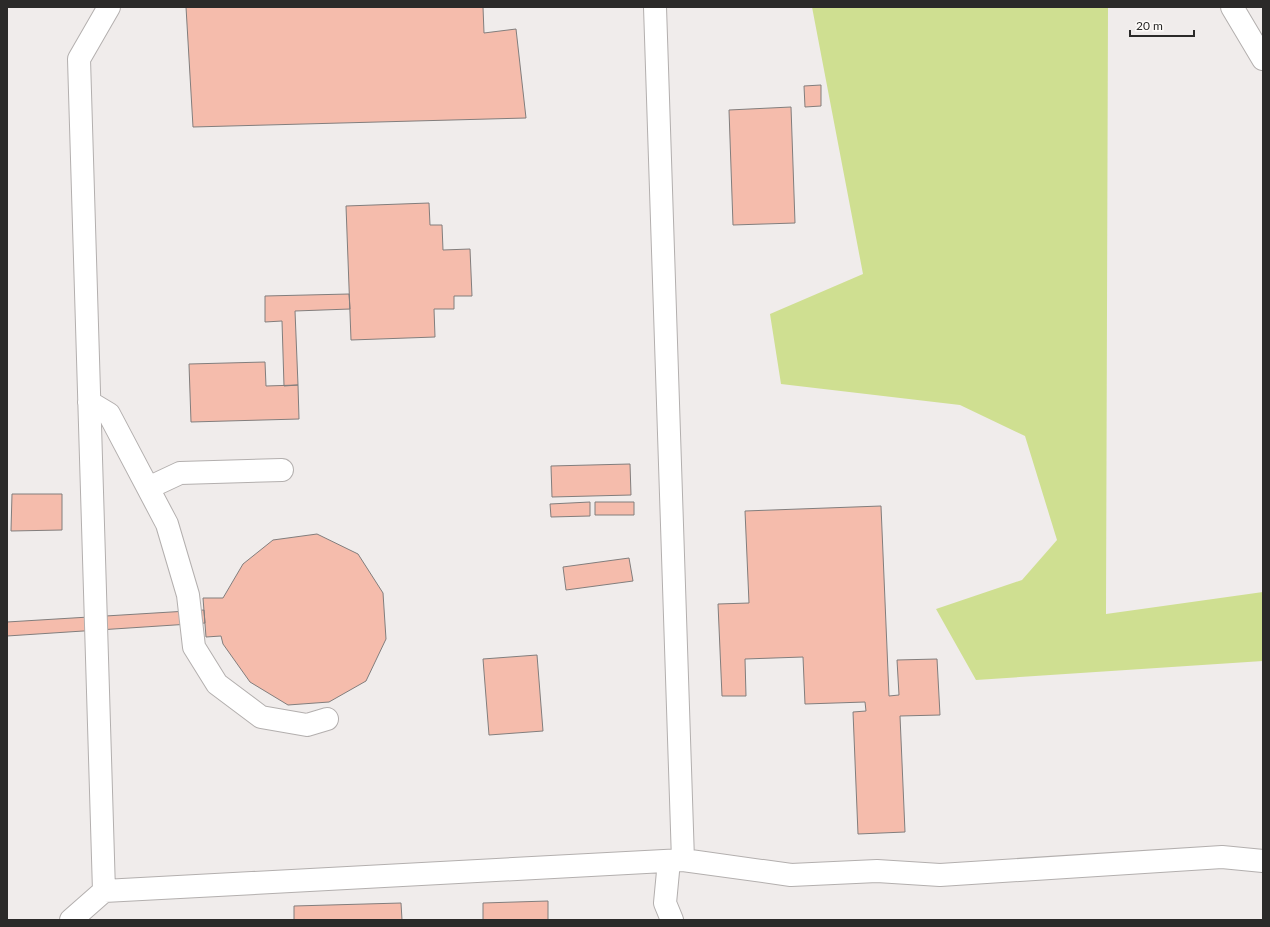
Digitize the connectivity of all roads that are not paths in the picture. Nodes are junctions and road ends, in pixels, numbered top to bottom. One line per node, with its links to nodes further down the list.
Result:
1 (109, 7): 5 (street)
2 (656, 7): 9 (street)
3 (1232, 7): 4 (street)
4 (1263, 59)
5 (89, 402): 7 (street); 11 (street)
6 (282, 470): 7 (street)
7 (148, 488): 8 (street)
8 (327, 719)
9 (676, 860): 10 (street); 11 (street); 13 (street)
10 (1263, 860)
11 (104, 891): 12 (street)
12 (71, 920)
13 (672, 920)

